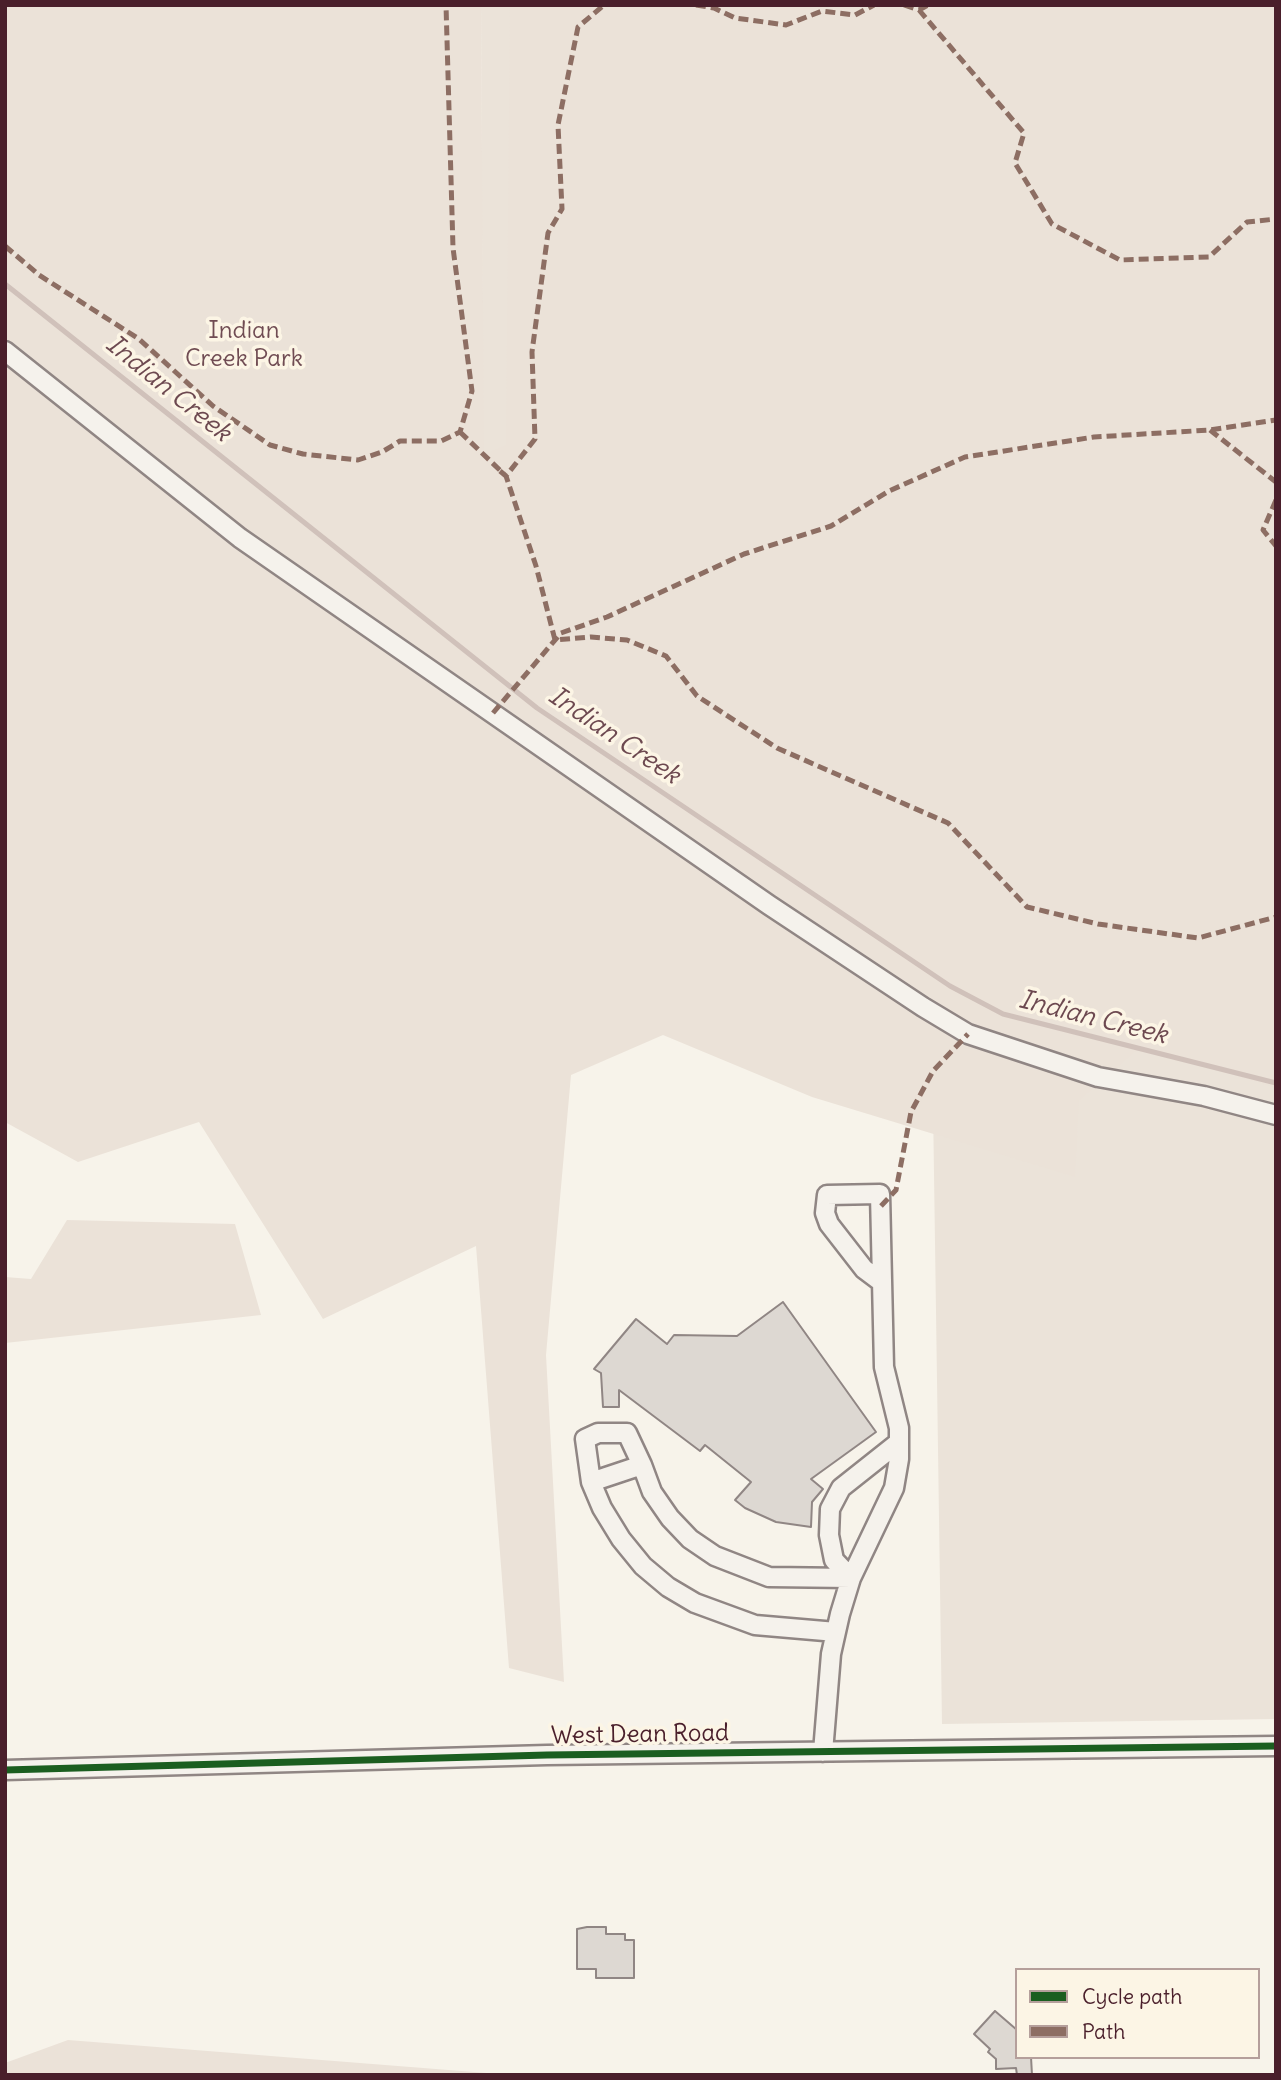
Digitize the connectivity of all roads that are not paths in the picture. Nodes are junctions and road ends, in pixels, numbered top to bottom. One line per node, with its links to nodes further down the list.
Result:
1 (5, 351): 2 (street)
2 (1276, 1115)
3 (880, 1281): 3 (street); 4 (street)
4 (900, 1442): 7 (street); 7 (street)
5 (642, 1465): 6 (street); 6 (street); 7 (street)
6 (591, 1482): 8 (street)
7 (851, 1578): 8 (street)
8 (836, 1632): 10 (street)
9 (1276, 1746): 10 (street, West Dean Road)
10 (823, 1752): 11 (street, West Dean Road)
11 (5, 1770)

